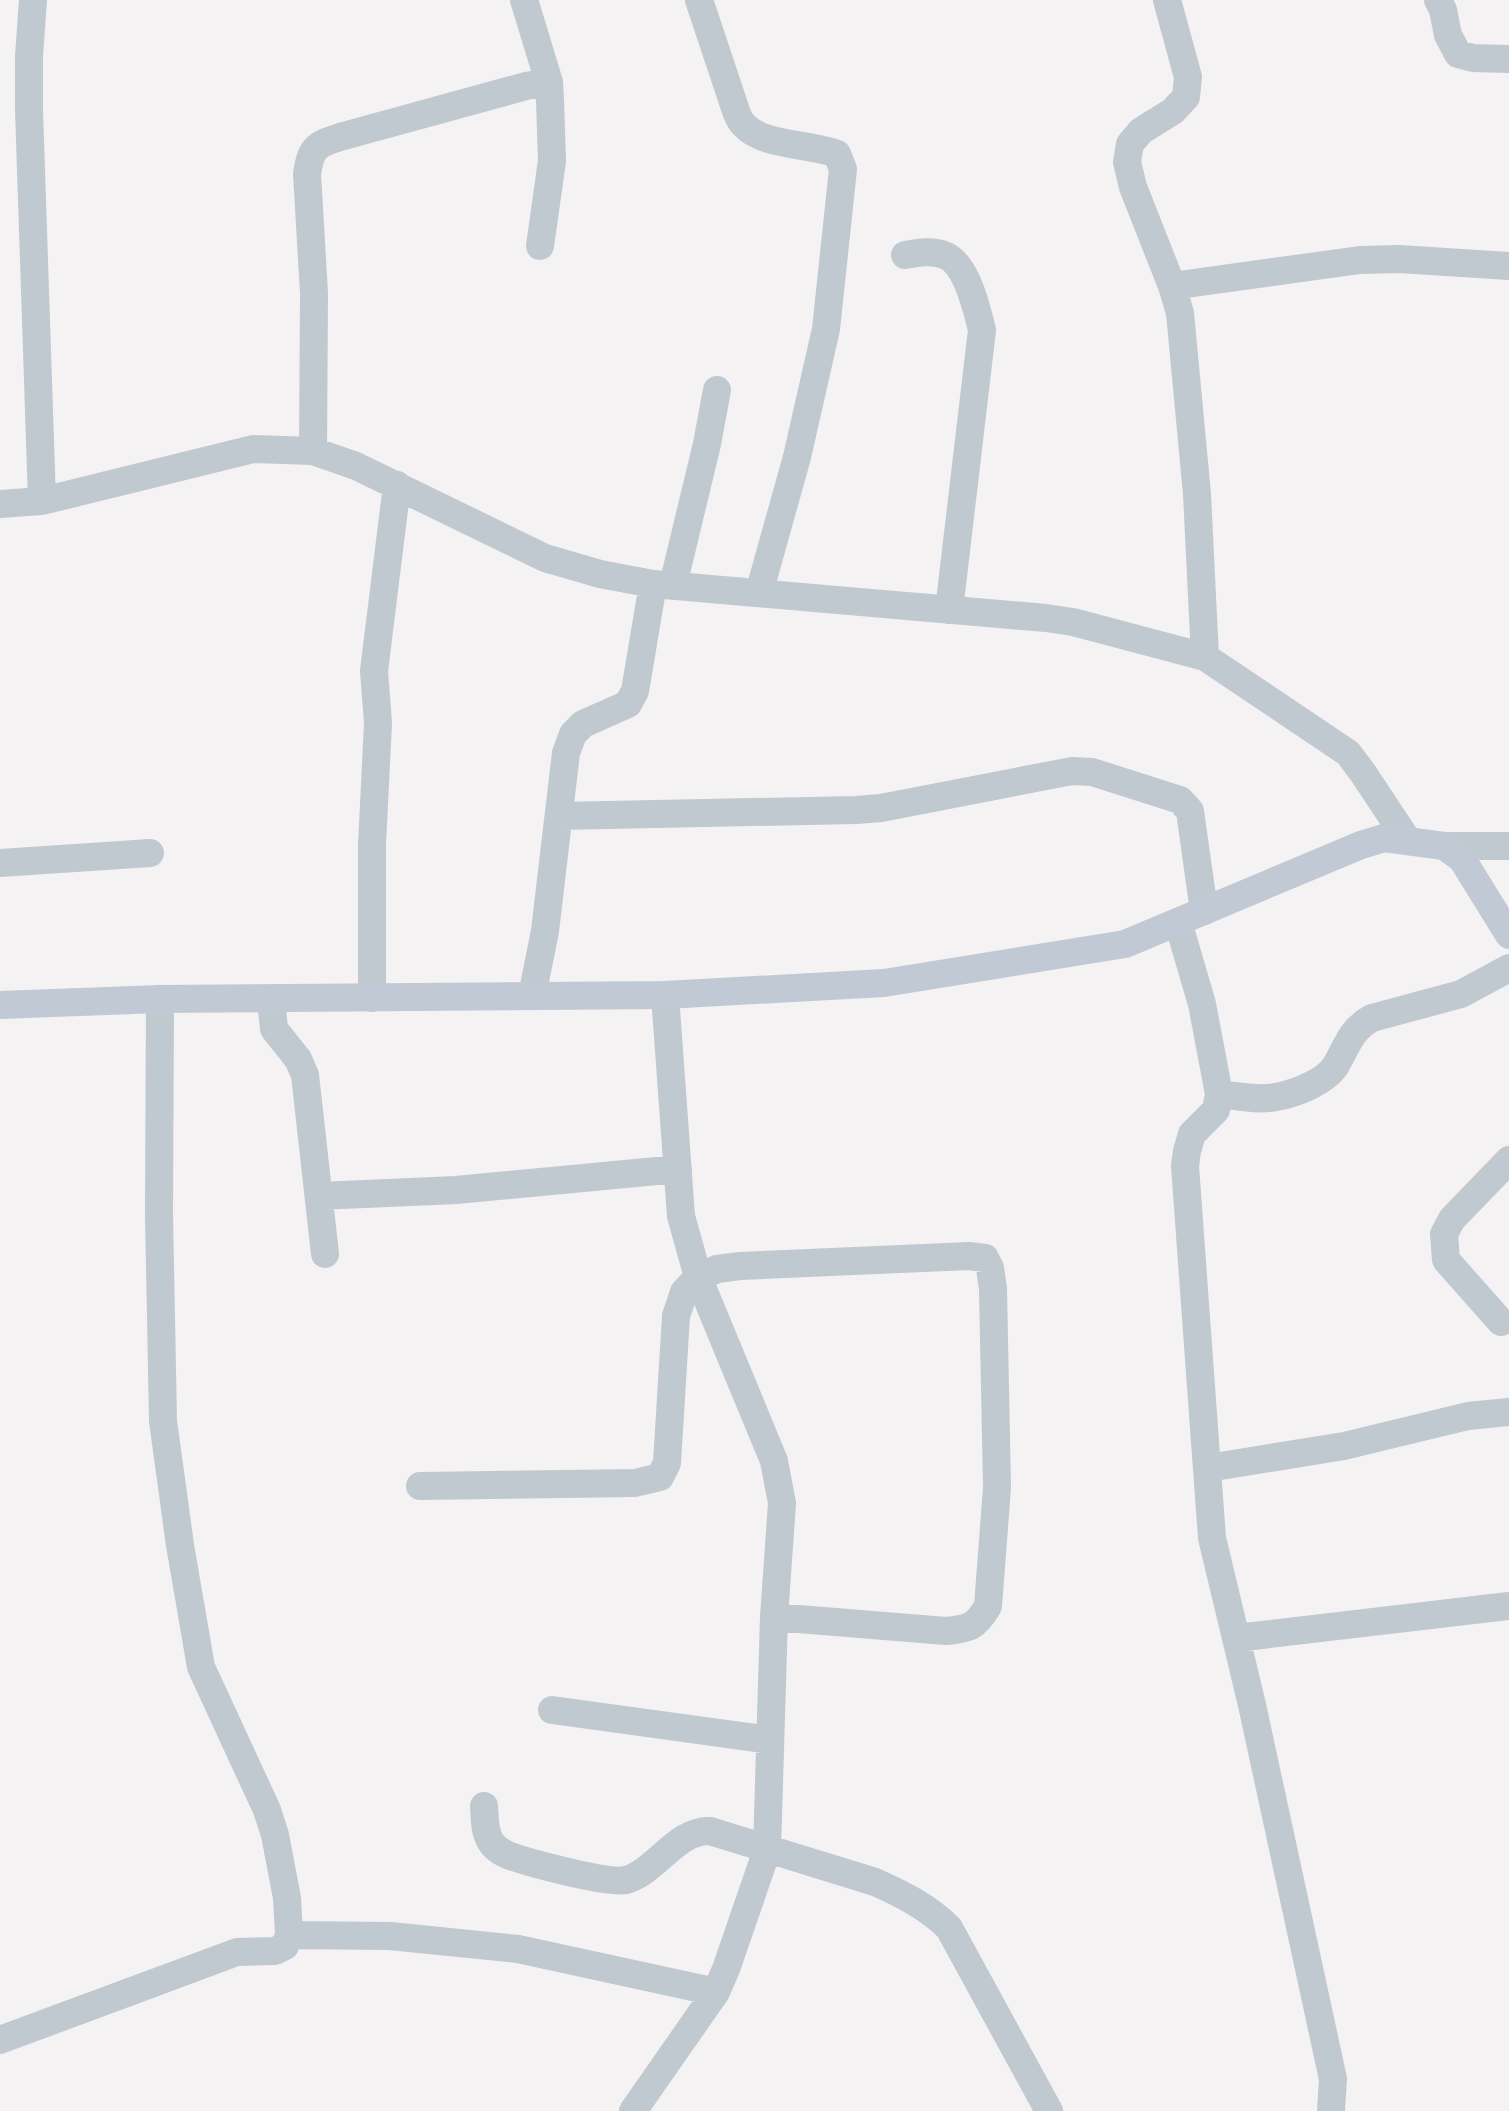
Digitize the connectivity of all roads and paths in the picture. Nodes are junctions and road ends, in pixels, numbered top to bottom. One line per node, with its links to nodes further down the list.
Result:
1 (33, 0): 15 (street)
2 (524, 0): 7 (street)
3 (699, 0): 18 (street)
4 (1167, 0): 11 (street)
5 (1438, 0): 6 (street)
6 (1509, 59)
7 (549, 82): 8 (street); 13 (street)
8 (540, 246)
9 (904, 255): 19 (street)
10 (1509, 266): 11 (street)
11 (1172, 286): 20 (street)
12 (718, 390): 17 (street)
13 (313, 452): 14 (street); 15 (street)
14 (397, 485): 17 (street); 33 (street)
15 (42, 501): 16 (street)
16 (0, 504)
17 (663, 585): 18 (street); 21 (street)
18 (759, 593): 19 (street)
19 (949, 610): 20 (street)
20 (1205, 657): 22 (street)
21 (559, 816): 27 (street); 32 (street)
22 (1408, 841): 23 (street); 27 (street)
23 (1444, 846): 24 (street); 29 (street)
24 (1509, 846)
25 (150, 853): 26 (street)
26 (0, 863)
27 (1204, 911): 28 (street)
28 (1178, 922): 31 (street); 37 (street)
29 (1509, 935)
30 (1509, 968): 37 (street)
31 (665, 995): 32 (street); 39 (street)
32 (532, 996): 33 (street)
33 (372, 998): 35 (street)
34 (160, 999): 35 (street); 36 (street); 54 (street)
35 (271, 999): 40 (street)
36 (0, 1004)
37 (1218, 1094): 45 (street)
38 (1509, 1160): 43 (street)
39 (678, 1169): 40 (street); 42 (street)
40 (318, 1196): 41 (street)
41 (325, 1254)
42 (698, 1277): 46 (street); 48 (street); 48 (street)
43 (1501, 1322)
44 (1509, 1412): 45 (street)
45 (1208, 1468): 49 (street)
46 (420, 1486)
47 (1509, 1606): 49 (street)
48 (774, 1617): 51 (street)
49 (1236, 1638): 59 (street)
50 (552, 1710): 51 (street)
51 (770, 1740): 53 (street)
52 (484, 1806): 53 (street)
53 (767, 1850): 55 (street); 58 (street)
54 (289, 1935): 55 (street); 56 (street)
55 (716, 1992): 57 (street)
56 (0, 2040)
57 (633, 2111)
58 (1049, 2111)
59 (1331, 2111)

